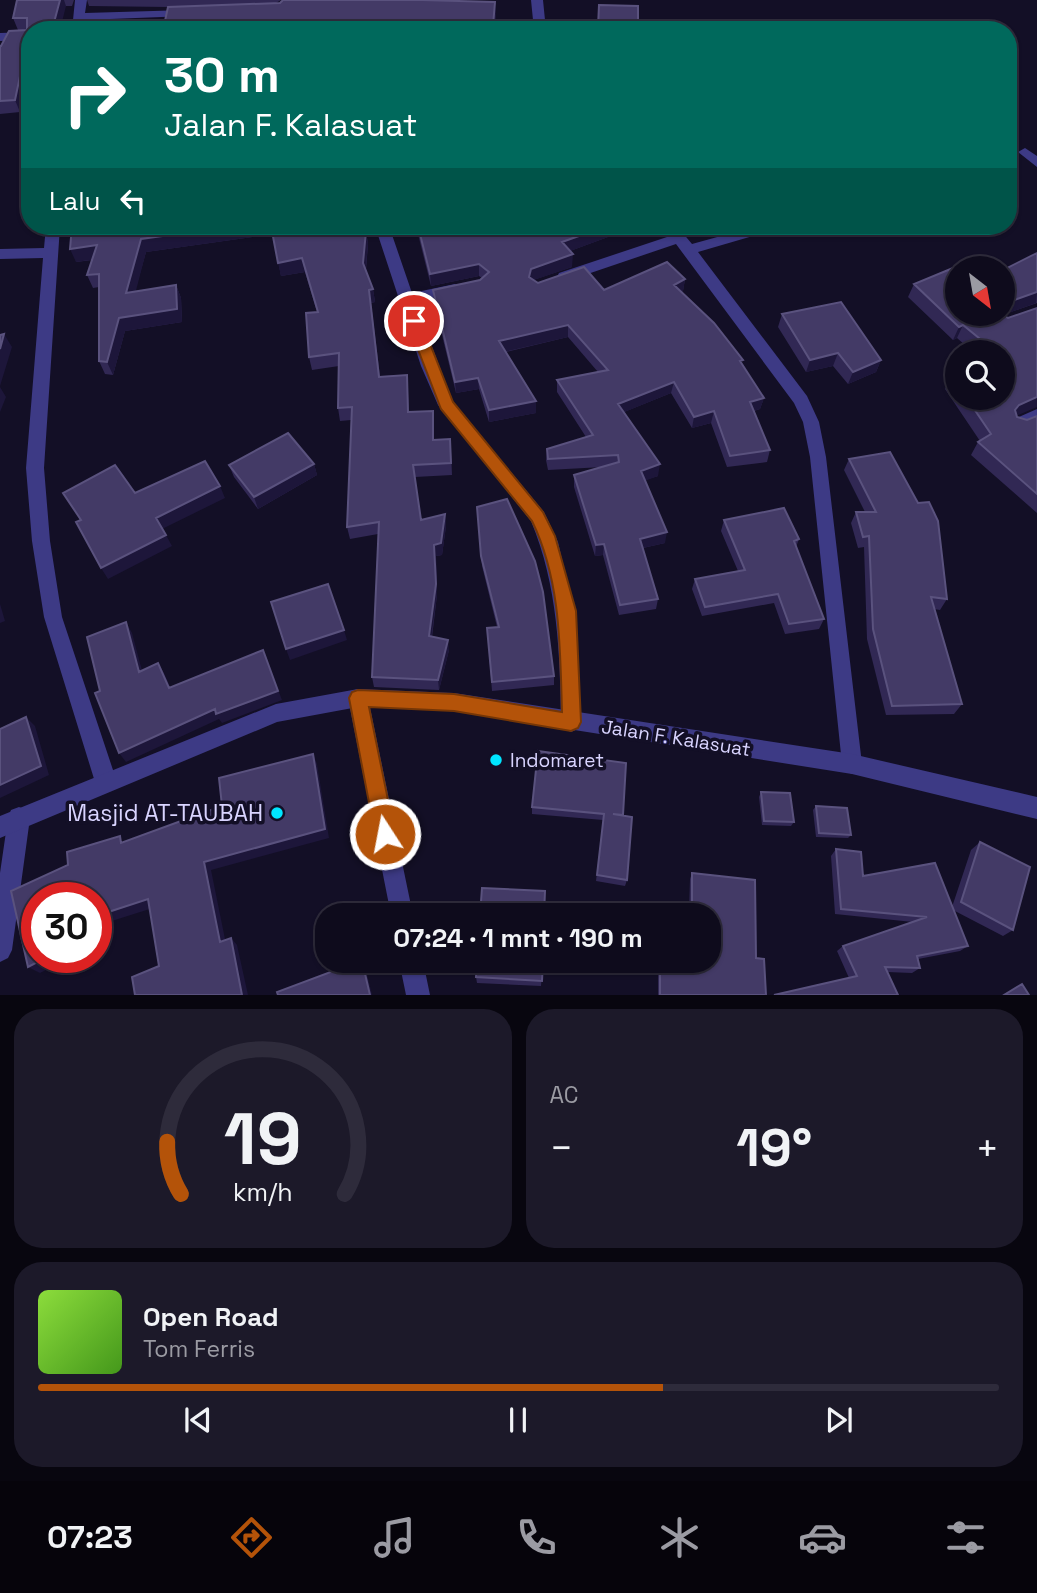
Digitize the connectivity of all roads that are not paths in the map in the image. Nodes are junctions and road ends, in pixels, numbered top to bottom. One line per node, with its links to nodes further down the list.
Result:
1 (81, 0): 4 (street)
2 (537, 0): 6 (street)
3 (207, 13): 5 (street)
4 (78, 21)
5 (104, 21)
6 (539, 21)
7 (21, 36): 8 (street)
8 (0, 37)
9 (1026, 152): 10 (street)
10 (1037, 163)
11 (52, 235): 15 (street)
12 (385, 235): 19 (street)
13 (703, 235): 14 (street)
14 (680, 238): 17 (street); 24 (street)
15 (50, 253): 16 (street); 25 (street)
16 (0, 254)
17 (548, 283)
18 (467, 287): 19 (street)
19 (407, 299): 23 (street)
20 (1037, 415): 21 (street)
21 (1018, 424)
22 (358, 698): 23 (street, Jalan F. Kalasuat); 25 (street, Jalan F. Kalasuat); 28 (street)
23 (571, 722): 24 (street, Jalan F. Kalasuat)
24 (852, 764): 26 (street, Jalan F. Kalasuat)
25 (106, 782): 27 (street, Jalan F. Kalasuat)
26 (1037, 808)
27 (10, 823): 29 (street)
28 (400, 903)
29 (0, 950)
30 (413, 973): 31 (street)
31 (418, 995)

